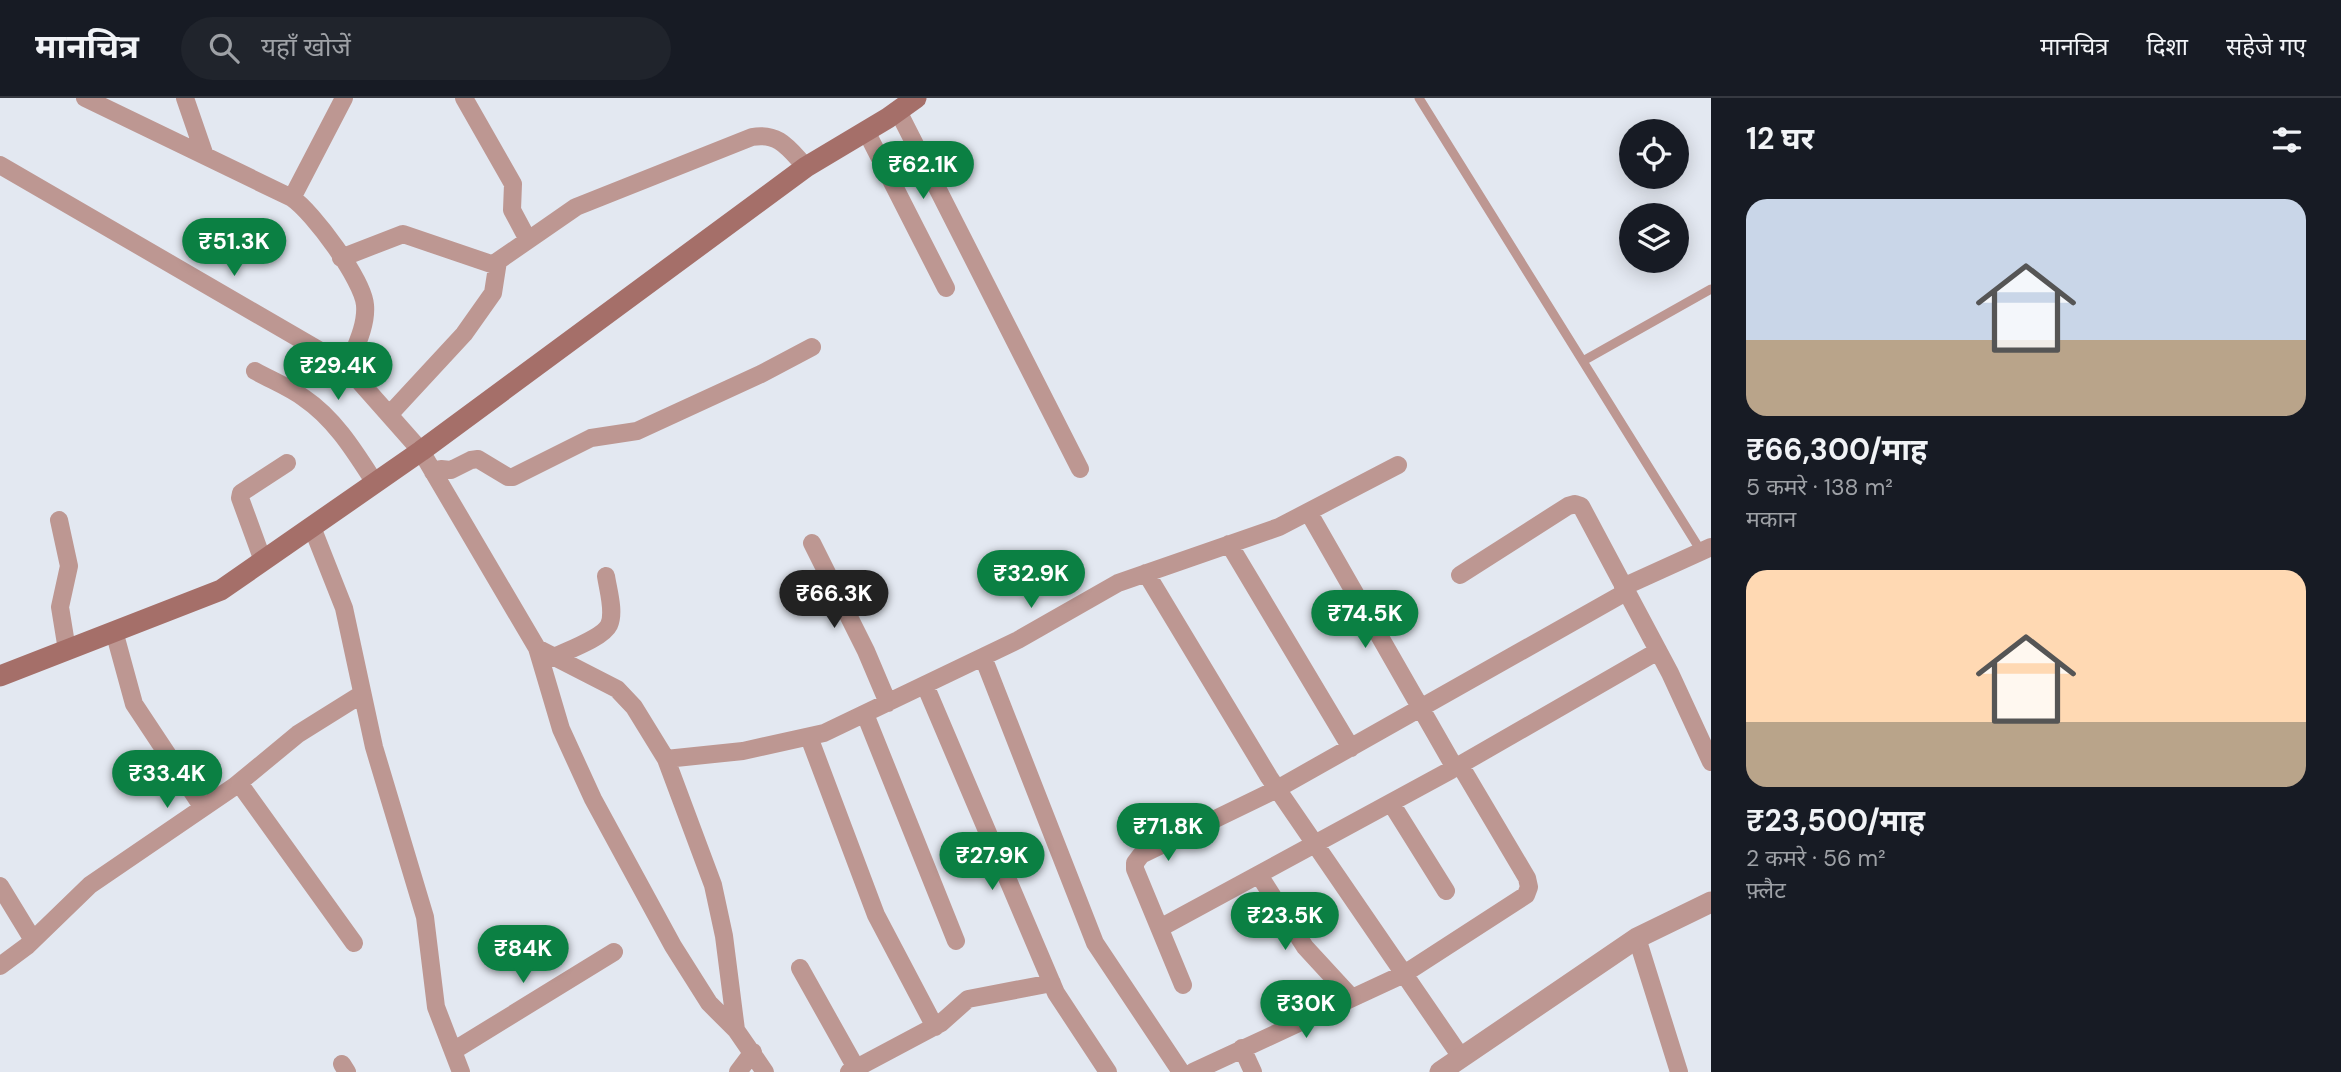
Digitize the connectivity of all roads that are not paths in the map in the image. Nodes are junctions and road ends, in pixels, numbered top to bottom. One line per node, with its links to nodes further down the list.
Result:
1 (85, 98): 9 (street)
2 (185, 98): 9 (street)
3 (344, 98): 12 (street)
4 (464, 98): 13 (street)
5 (916, 98): 7 (main road)
6 (1419, 98): 19 (lane)
7 (898, 111): 8 (main road); 26 (street)
8 (866, 131): 11 (main road); 16 (street)
9 (205, 156): 12 (street)
10 (0, 164): 20 (street)
11 (806, 167): 13 (street); 23 (main road)
12 (292, 198): 14 (street)
13 (528, 240): 15 (street)
14 (341, 258): 15 (street); 20 (street)
15 (497, 266): 22 (street)
16 (946, 288)
17 (1711, 289): 19 (lane)
18 (812, 347): 27 (street)
19 (1583, 361): 34 (lane)
20 (347, 369): 22 (street)
21 (255, 371): 28 (street)
22 (389, 415): 23 (street)
23 (421, 451): 27 (street); 28 (main road)
24 (287, 463): 35 (street)
25 (1398, 465): 29 (street)
26 (1080, 469)
27 (433, 472): 41 (street)
28 (375, 483): 31 (main road)
29 (1309, 513): 33 (street); 50 (street)
30 (59, 520): 42 (street)
31 (312, 527): 35 (main road); 48 (street)
32 (812, 543): 49 (street)
33 (1229, 544): 36 (street); 53 (street)
34 (1706, 549): 39 (street)
35 (262, 561): 40 (main road)
36 (1146, 573): 44 (street); 58 (street)
37 (1460, 575): 39 (street)
38 (606, 576): 45 (street)
39 (1625, 589): 43 (street); 50 (street)
40 (114, 631): 42 (main road); 60 (street)
41 (537, 648): 45 (street); 79 (street)
42 (67, 650): 46 (main road)
43 (1658, 651): 55 (street); 56 (street)
44 (983, 657): 47 (street); 89 (street)
45 (552, 658): 54 (street)
46 (0, 676)
47 (925, 685): 49 (street); 75 (street)
48 (362, 694): 57 (street); 81 (street)
49 (888, 703): 51 (street)
50 (1421, 708): 53 (street); 56 (street)
51 (865, 714): 52 (street); 69 (street)
52 (809, 737): 54 (street); 78 (street)
53 (1351, 748): 58 (street)
54 (666, 759): 79 (street)
55 (1711, 762)
56 (1457, 766): 59 (street); 74 (street)
57 (239, 783): 60 (street); 70 (street)
58 (1277, 789): 61 (street); 66 (street)
59 (1391, 803): 61 (street); 64 (street)
60 (203, 808): 68 (street)
61 (1315, 845): 62 (street); 74 (street)
62 (1259, 875): 66 (street); 77 (street)
63 (0, 886): 68 (street)
64 (1446, 891)
65 (1711, 902): 67 (street)
66 (1160, 928): 76 (street)
67 (1637, 938): 83 (street); 93 (street)
68 (33, 940): 72 (street)
69 (956, 941)
70 (354, 943)
71 (614, 952): 81 (street)
72 (0, 966)
73 (800, 968): 84 (street)
74 (1404, 974): 77 (street); 83 (street)
75 (1052, 983): 78 (street); 88 (street)
76 (1183, 985)
77 (1352, 998): 80 (street)
78 (935, 1027): 84 (street)
79 (736, 1030): 82 (street)
80 (1241, 1048): 90 (street); 91 (street)
81 (453, 1051): 85 (street)
82 (753, 1052): 86 (street); 87 (street)
83 (1461, 1057): 92 (street)
84 (853, 1070)
85 (461, 1072)
86 (738, 1072)
87 (765, 1072)
88 (1108, 1072)
89 (1181, 1072)
90 (1193, 1072)
91 (1253, 1072)
92 (1440, 1072)
93 (1679, 1072)

